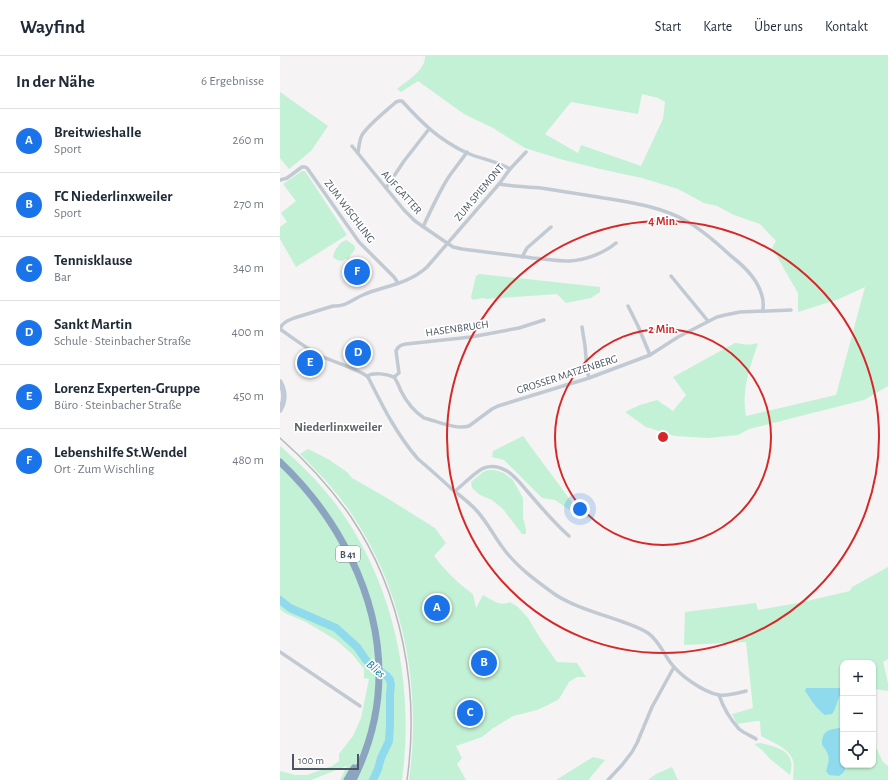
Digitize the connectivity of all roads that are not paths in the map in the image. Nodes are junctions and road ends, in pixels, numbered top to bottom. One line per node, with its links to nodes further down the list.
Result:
1 (429, 129): 3 (street); 5 (street); 9 (street)
2 (352, 146): 5 (street, AUF GATTER)
3 (466, 152): 6 (street); 10 (street)
4 (526, 152): 6 (street, ZUM SPIEMONT)
5 (358, 153): 9 (street, AUF GATTER)
6 (510, 169): 8 (street, ZUM SPIEMONT)
7 (280, 180): 16 (street, ZUM WISCHLING)
8 (499, 184): 12 (street, ZUM SPIEMONT); 19 (street)
9 (386, 188): 10 (street, AUF GATTER)
10 (423, 227): 12 (street, AUF GATTER)
11 (551, 227): 14 (street)
12 (447, 243): 14 (street, AUF GATTER); 16 (street, ZUM SPIEMONT)
13 (616, 243): 14 (street, AUF GATTER)
14 (522, 257)
15 (671, 276): 21 (street)
16 (398, 283): 23 (street, ZUM SPIEMONT)
17 (628, 306): 24 (street)
18 (791, 310): 19 (street, GROSSER MATZENBERG)
19 (763, 311): 21 (street, GROSSER MATZENBERG)
20 (544, 320): 26 (street, HASENBRUCH)
21 (708, 321): 24 (street, GROSSER MATZENBERG)
22 (582, 327): 27 (street)
23 (280, 329): 25 (street)
24 (650, 355): 27 (street, GROSSER MATZENBERG)
25 (367, 376): 26 (street); 31 (street)
26 (394, 377): 27 (street, GROSSER MATZENBERG)
27 (588, 378)
28 (280, 382): 29 (main road)
29 (281, 408)
30 (280, 462): 36 (highway, B 41)
31 (455, 491): 32 (street); 34 (street)
32 (570, 536)
33 (280, 652): 38 (street)
34 (674, 667): 37 (street); 42 (street)
35 (746, 691): 37 (street)
36 (378, 694): 40 (highway); 41 (highway, B 41)
37 (719, 695): 39 (street)
38 (360, 706)
39 (756, 739)
40 (347, 780)
41 (353, 780)
42 (608, 780)

